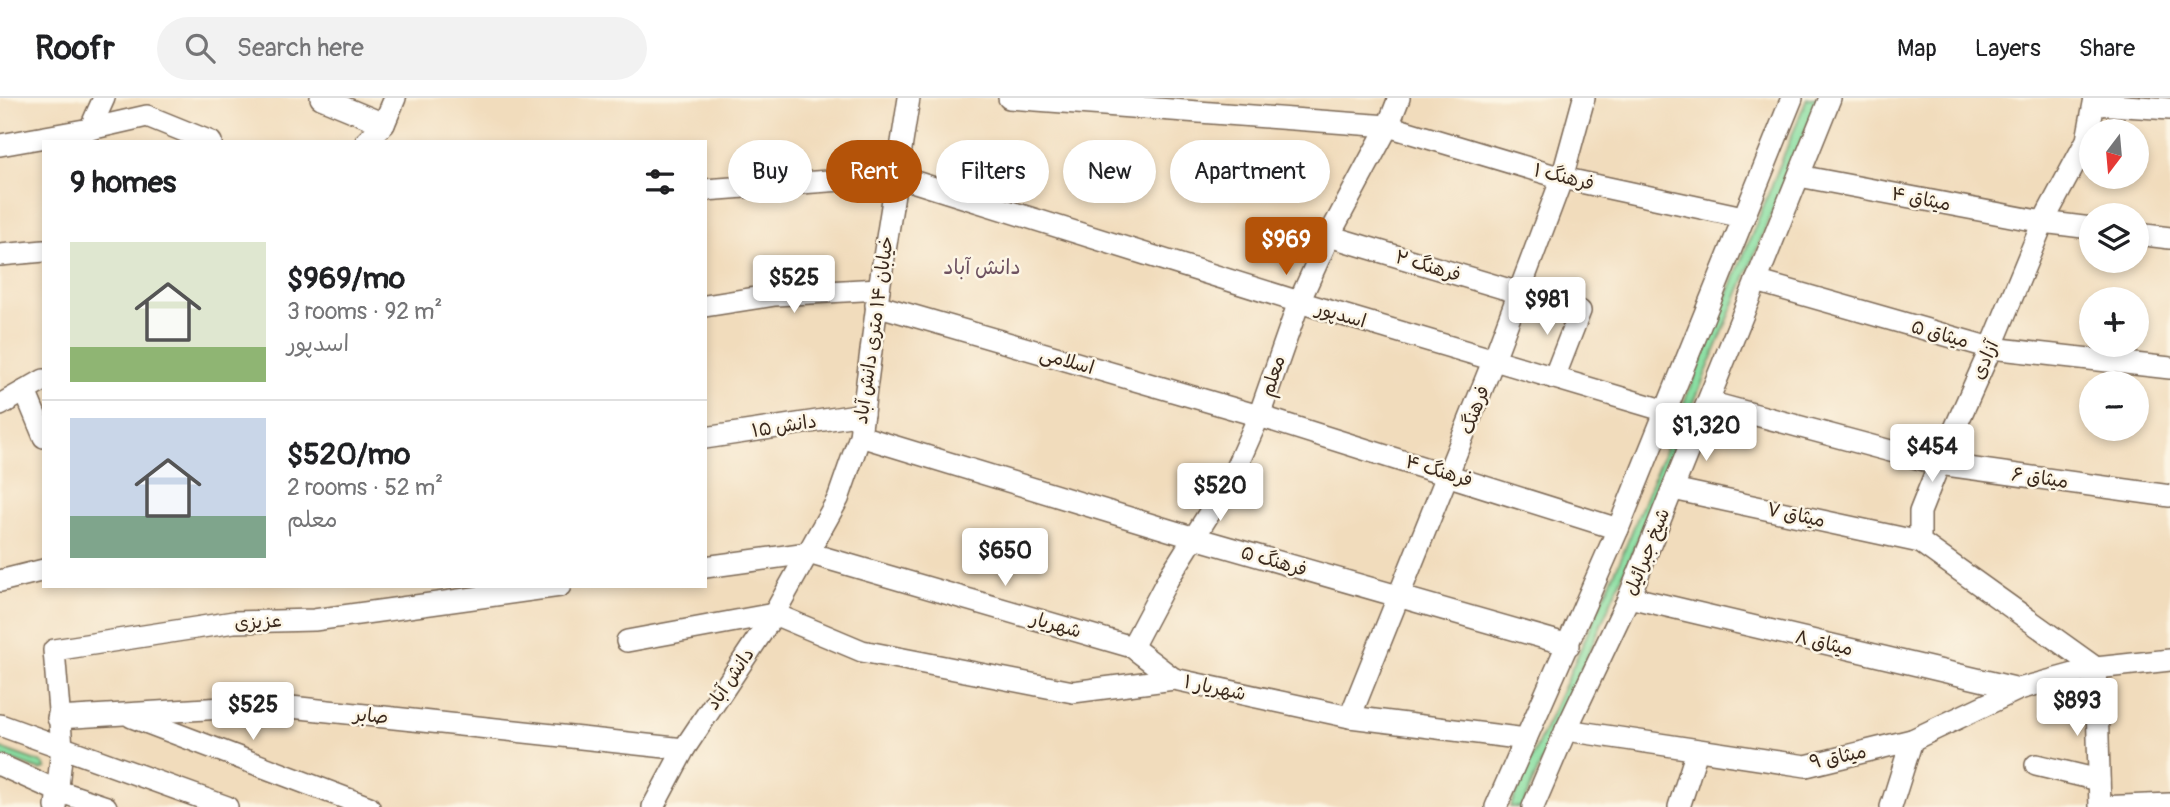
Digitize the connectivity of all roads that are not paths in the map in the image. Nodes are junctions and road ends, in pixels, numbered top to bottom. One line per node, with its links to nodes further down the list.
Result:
1 (104, 98): 14 (street)
2 (321, 98): 12 (street)
3 (395, 98): 12 (street)
4 (909, 98): 17 (street, خیابان ۱۴ متری دانش آباد)
5 (1009, 98): 13 (street, فرهنگ ۱)
6 (1399, 98): 13 (street, معلم)
7 (1584, 98): 20 (street, فرهنگ)
8 (1792, 98): 25 (street, شیخ جبرائیل)
9 (1830, 98): 19 (street, شیخ جبرائیل)
10 (2095, 101): 11 (street); 26 (street, آزادی)
11 (2170, 109)
12 (384, 124): 16 (street)
13 (1388, 126): 20 (street, فرهنگ ۱); 29 (street, معلم)
14 (90, 130): 15 (street); 18 (street)
15 (206, 140)
16 (368, 140)
17 (902, 140)
18 (0, 145)
19 (1799, 176): 26 (street, میثاق ۴); 33 (street, شیخ جبرائیل)
20 (1562, 178): 25 (street, فرهنگ ۱); 34 (street, فرهنگ)
21 (826, 181): 23 (street)
22 (922, 184): 36 (street, اسدپور)
23 (707, 190)
24 (892, 203): 35 (street, خیابان ۱۴ متری دانش آباد)
25 (1743, 216): 46 (street, شیخ جبرائیل)
26 (2043, 222): 27 (street, میثاق ۴); 38 (street, آزادی)
27 (2079, 226)
28 (2149, 235): 30 (street)
29 (1329, 236): 34 (street, فرهنگ ۲); 36 (street, معلم)
30 (2170, 238)
31 (42, 251): 32 (street)
32 (0, 256)
33 (1756, 281): 38 (street, میثاق ۵); 44 (street, شیخ جبرائیل)
34 (1518, 293): 39 (street, فرهنگ); 41 (street, فرهنگ ۲)
35 (877, 297): 37 (street, اسلامی); 47 (street, خیابان ۱۴ متری دانش آباد); 48 (street, اسلامی)
36 (1299, 303): 39 (street, اسدپور); 48 (street, معلم)
37 (707, 306)
38 (1991, 348): 40 (street, میثاق ۵); 52 (street, آزادی)
39 (1494, 359): 41 (street, اسدپور); 53 (street, فرهنگ)
40 (2170, 368)
41 (1555, 378): 46 (street, اسدپور)
42 (42, 381): 43 (street)
43 (25, 391): 45 (street); 49 (street)
44 (1708, 402): 52 (street, میثاق ۶); 54 (street, شیخ جبرائیل)
45 (0, 405)
46 (1666, 411): 56 (street, شیخ جبرائیل)
47 (863, 414): 50 (street, خیابان ۱۴ متری دانش آباد); 51 (street, دانش ۱۵)
48 (1259, 416): 53 (street, فرهنگ ۴); 57 (street, معلم)
49 (42, 432)
50 (860, 436): 57 (street, فرهنگ ۵); 59 (street, خیابان ۱۴ متری دانش آباد)
51 (707, 438)
52 (1939, 464): 55 (street, میثاق ۶); 58 (street, آزادی)
53 (1450, 474): 56 (street, فرهنگ ۴); 64 (street, فرهنگ)
54 (1673, 489): 58 (street, میثاق ۷); 65 (street, شیخ جبرائیل)
55 (2170, 496)
56 (1618, 529): 68 (street, شیخ جبرائیل)
57 (1195, 538): 64 (street, فرهنگ ۵); 69 (street, معلم)
58 (1920, 542): 71 (street)
59 (808, 553): 60 (street); 66 (street, دانش آباد); 69 (street, شهریار)
60 (707, 567)
61 (42, 570): 62 (street)
62 (0, 581)
63 (546, 588): 76 (street, عزیزی)
64 (1399, 597): 68 (street, فرهنگ ۵); 75 (street, فرهنگ)
65 (1629, 597): 73 (street, میثاق ۸); 78 (street, شیخ جبرائیل)
66 (774, 614): 67 (street); 72 (street, شهریار ۱); 82 (street, دانش آباد)
67 (627, 641)
68 (1569, 645): 79 (street, شیخ جبرائیل)
69 (1132, 647): 72 (street, شهریار)
70 (2170, 660): 71 (street, میثاق ۹)
71 (2096, 668): 73 (street, میثاق ۹); 86 (street)
72 (1174, 679): 75 (street, شهریار ۱)
73 (2020, 689): 80 (street, میثاق ۹)
74 (123, 714): 76 (street, صابر); 82 (street, صابر); 91 (street)
75 (1350, 717): 79 (street, شهریار ۱)
76 (58, 718): 81 (street, عزیزی)
77 (0, 725): 81 (street)
78 (1566, 730): 83 (street, میثاق ۹); 94 (street, شیخ جبرائیل)
79 (1526, 739): 93 (street, شیخ جبرائیل)
80 (1912, 740): 83 (street, میثاق ۹); 96 (street)
81 (62, 747): 87 (street, عزیزی); 90 (street)
82 (684, 748): 92 (street, دانش آباد)
83 (1697, 751): 95 (street)
84 (0, 765): 87 (street)
85 (2036, 765): 86 (street)
86 (2099, 780): 97 (street)
87 (57, 799): 89 (street)
88 (2170, 804): 97 (street)
89 (106, 807)
90 (225, 807)
91 (369, 807)
92 (653, 807)
93 (1496, 807)
94 (1533, 807)
95 (1679, 807)
96 (1891, 807)
97 (2100, 807)

